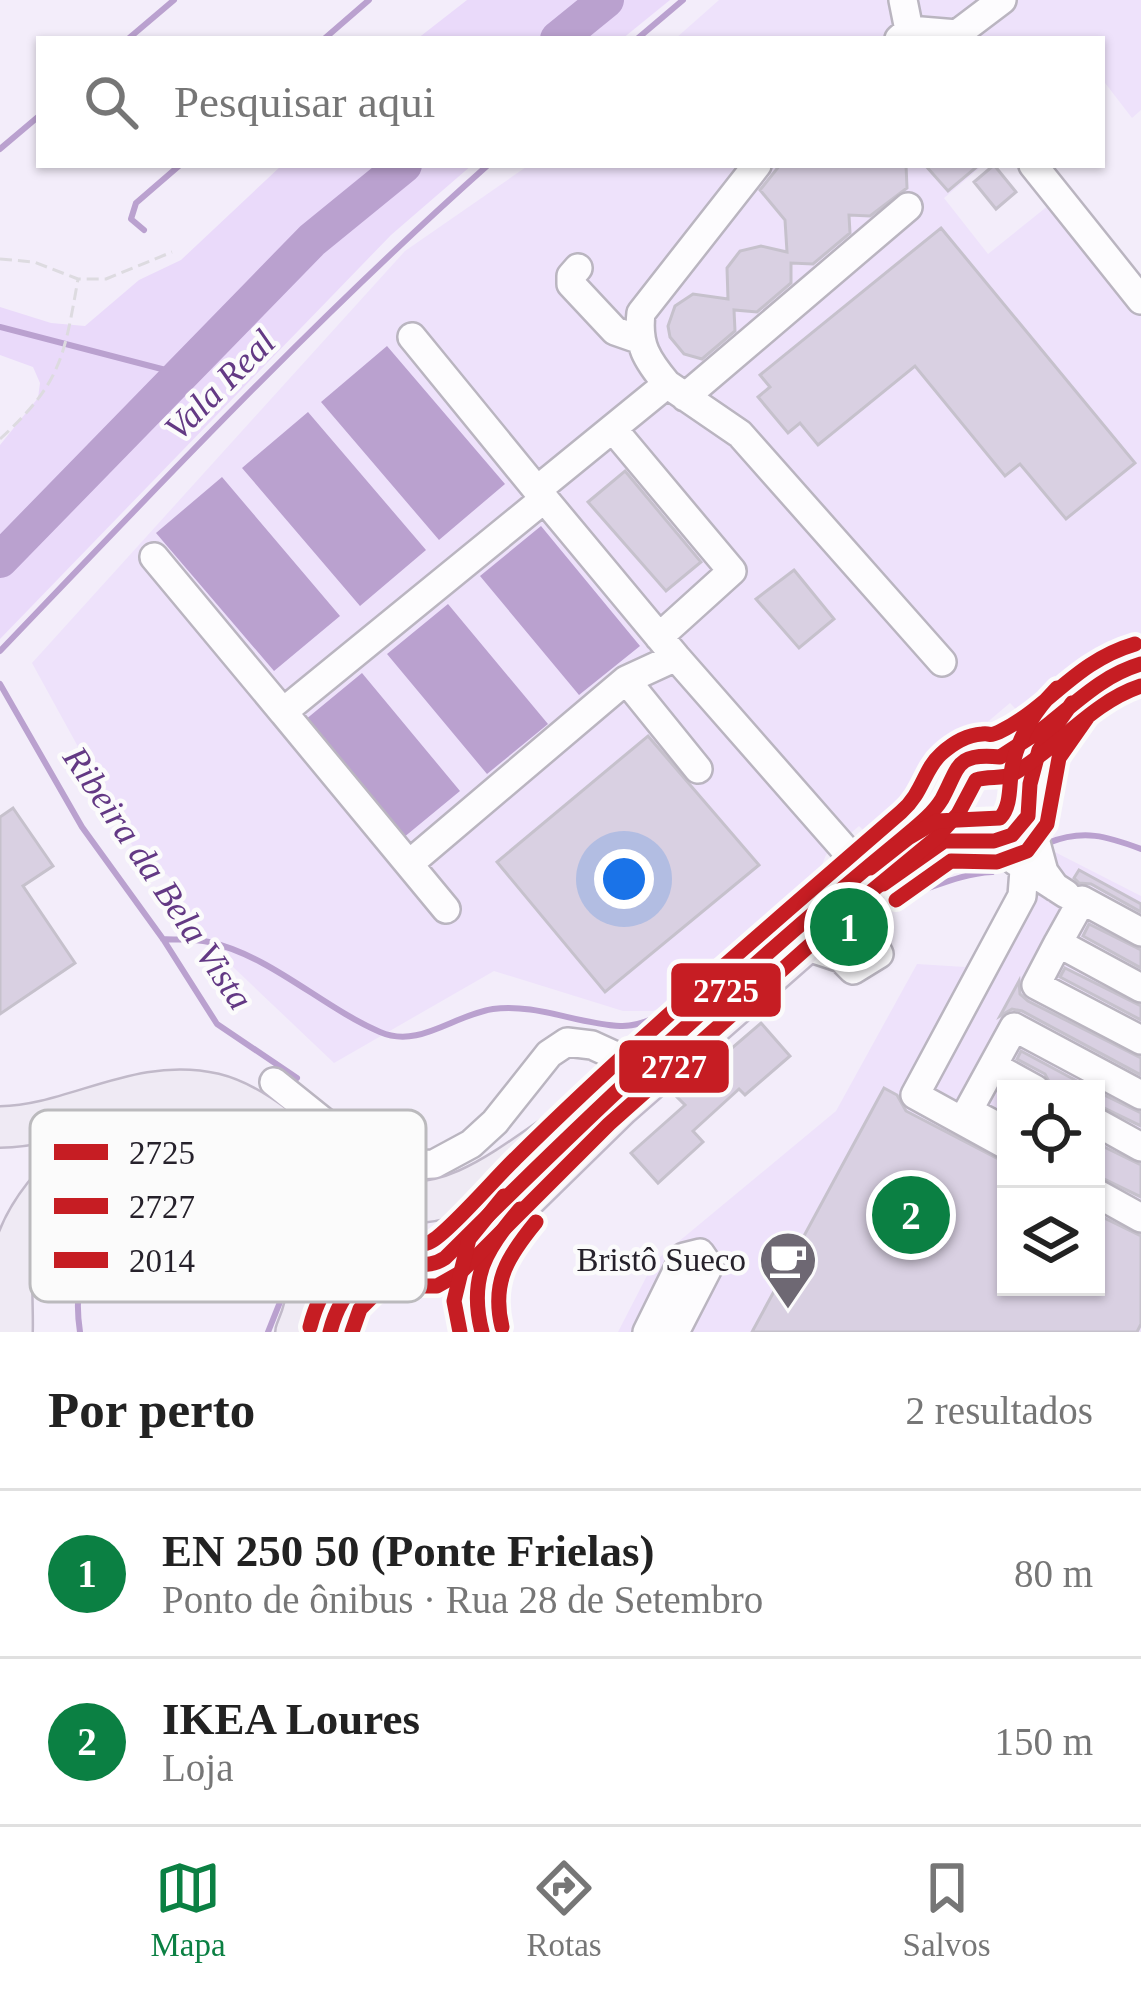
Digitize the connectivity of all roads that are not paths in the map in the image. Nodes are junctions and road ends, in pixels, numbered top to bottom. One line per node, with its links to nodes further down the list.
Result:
1 (903, 0): 3 (lane)
2 (1002, 0): 4 (lane)
3 (909, 36): 4 (lane)
4 (957, 36)
5 (755, 168): 11 (lane)
6 (1035, 168): 9 (lane)
7 (908, 207): 12 (lane)
8 (578, 268): 11 (lane)
9 (1141, 300)
10 (412, 337): 14 (lane)
11 (638, 339): 12 (lane)
12 (676, 391): 13 (lane); 17 (lane)
13 (613, 428): 14 (lane); 16 (lane)
14 (541, 495): 16 (lane); 20 (lane)
15 (154, 557): 20 (lane)
16 (667, 647): 19 (lane); 29 (lane)
17 (942, 662)
18 (1141, 664): 21 (main road)
19 (626, 680): 23 (lane); 27 (lane)
20 (283, 712): 27 (lane)
21 (1050, 723): 22 (main road); 25 (main road)
22 (1000, 757): 24 (main road); 25 (main road)
23 (698, 769)
24 (941, 801): 26 (main road); 29 (main road)
25 (1029, 801): 26 (main road); 28 (lane)
26 (975, 841): 28 (lane); 29 (main road)
27 (409, 864): 30 (lane)
28 (1024, 870): 51 (lane)
29 (863, 902): 33 (main road); 33 (lane); 39 (main road)
30 (446, 909)
31 (1141, 932): 32 (lane)
32 (1058, 943): 34 (lane); 35 (lane)
33 (808, 946): 64 (main road)
34 (1036, 985): 36 (lane); 37 (lane)
35 (1141, 988)
36 (1014, 1027): 38 (lane); 42 (lane)
37 (1141, 1040)
38 (993, 1066): 40 (lane); 48 (lane)
39 (640, 1067): 43 (main road); 53 (lane)
40 (1019, 1080)
41 (274, 1082): 46 (lane)
42 (1141, 1095)
43 (595, 1109): 56 (highway); 60 (main road)
44 (80, 1110): 45 (highway)
45 (250, 1110)
46 (309, 1110)
47 (30, 1125): 49 (highway)
48 (997, 1126)
49 (0, 1127)
50 (1105, 1127): 52 (lane)
51 (997, 1139)
52 (1141, 1147)
53 (426, 1164)
54 (1105, 1185): 57 (lane)
55 (1105, 1198): 59 (lane)
56 (426, 1201)
57 (1141, 1204)
58 (30, 1218): 65 (highway)
59 (1141, 1218)
60 (426, 1263)
61 (426, 1267): 64 (main road)
62 (308, 1302): 66 (highway)
63 (339, 1302): 67 (main road)
64 (479, 1318)
65 (11, 1332)
66 (296, 1332)
67 (330, 1332)
68 (647, 1332): 69 (lane)
69 (674, 1332)

